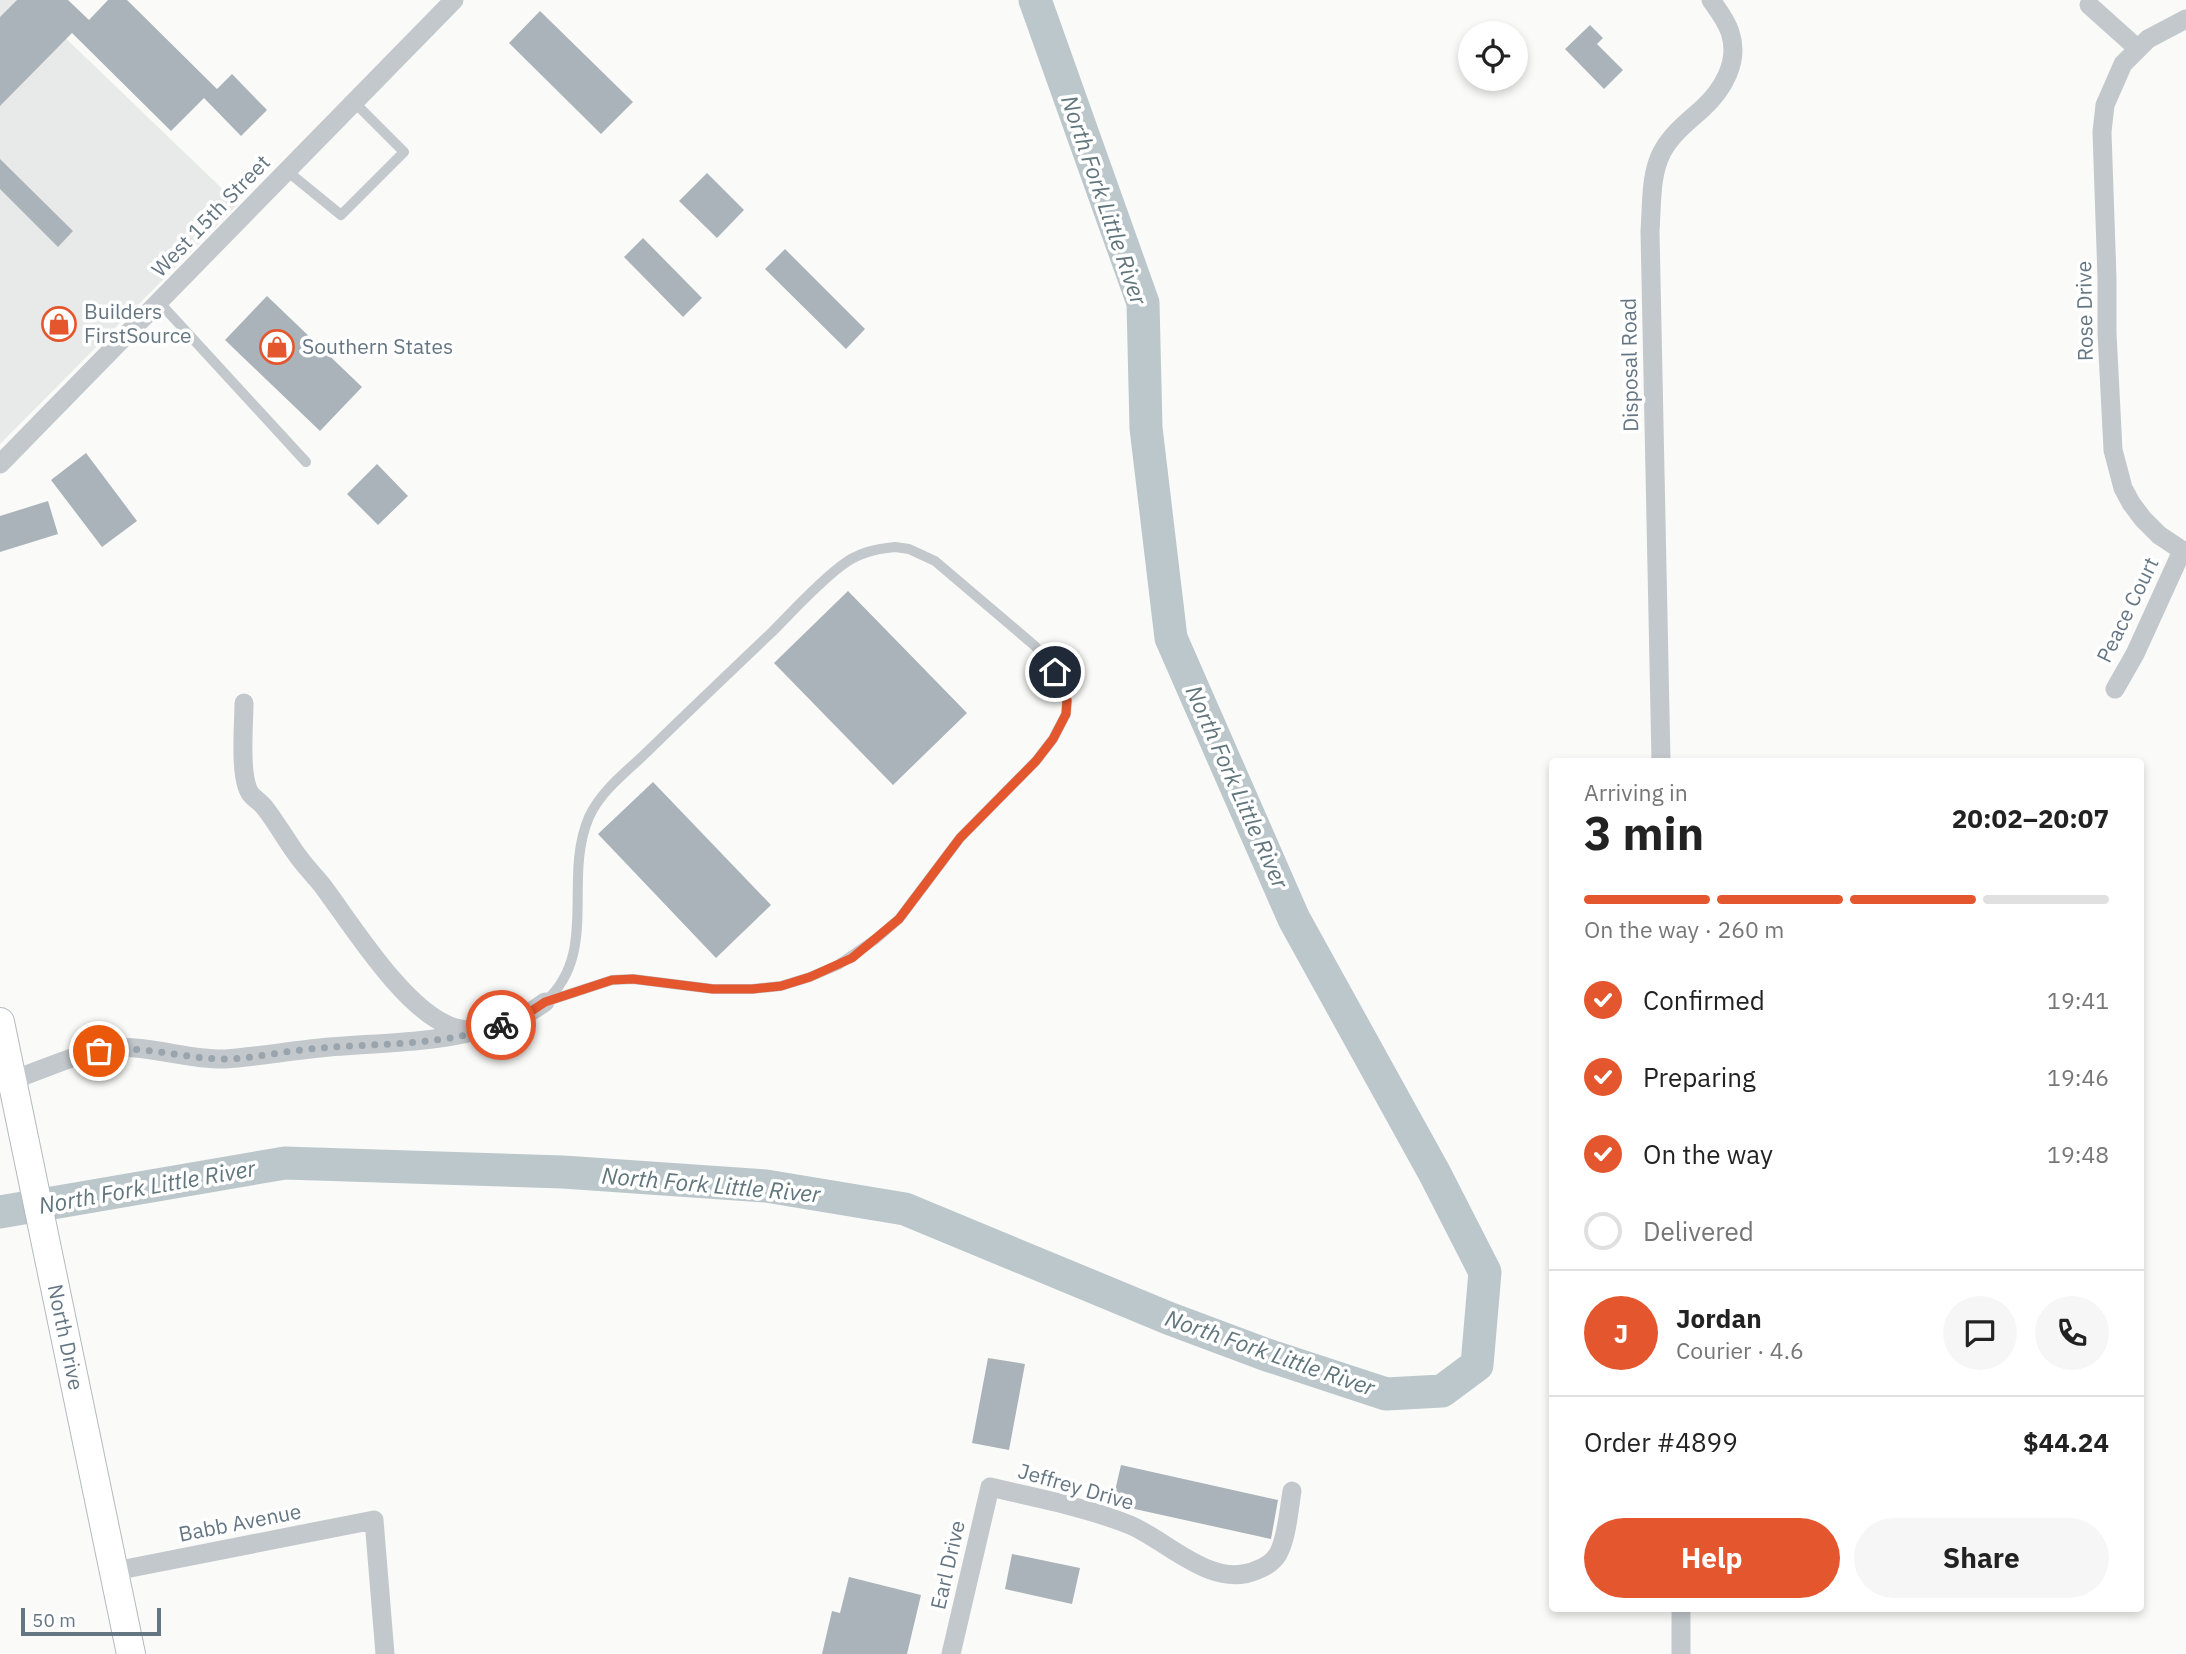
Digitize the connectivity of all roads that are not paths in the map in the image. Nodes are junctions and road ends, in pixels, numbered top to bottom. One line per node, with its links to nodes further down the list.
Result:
1 (454, 0): 6 (street, West 15th Street)
2 (1711, 0): 14 (street, Disposal Road)
3 (2089, 5): 5 (street)
4 (2186, 19): 5 (street, Rose Drive)
5 (2137, 48): 11 (street, Rose Drive)
6 (354, 102): 7 (street, West 15th Street); 7 (lane)
7 (287, 171): 8 (street, West 15th Street)
8 (159, 302): 9 (lane); 10 (street, West 15th Street)
9 (306, 462)
10 (0, 464)
11 (2184, 552): 12 (street, Peace Court)
12 (2115, 689)
13 (244, 703): 17 (street)
14 (1661, 758)
15 (545, 1002): 15 (lane); 17 (street)
16 (0, 1022): 18 (main road, North Drive)
17 (479, 1031): 18 (street)
18 (12, 1080): 21 (main road, North Drive)
19 (990, 1487): 20 (street, Jeffrey Drive); 25 (street, Earl Drive)
20 (1292, 1491)
21 (115, 1571): 23 (main road, North Drive); 24 (street, Babb Avenue)
22 (1681, 1612): 26 (street)
23 (131, 1654)
24 (385, 1654)
25 (951, 1654)
26 (1681, 1654)

